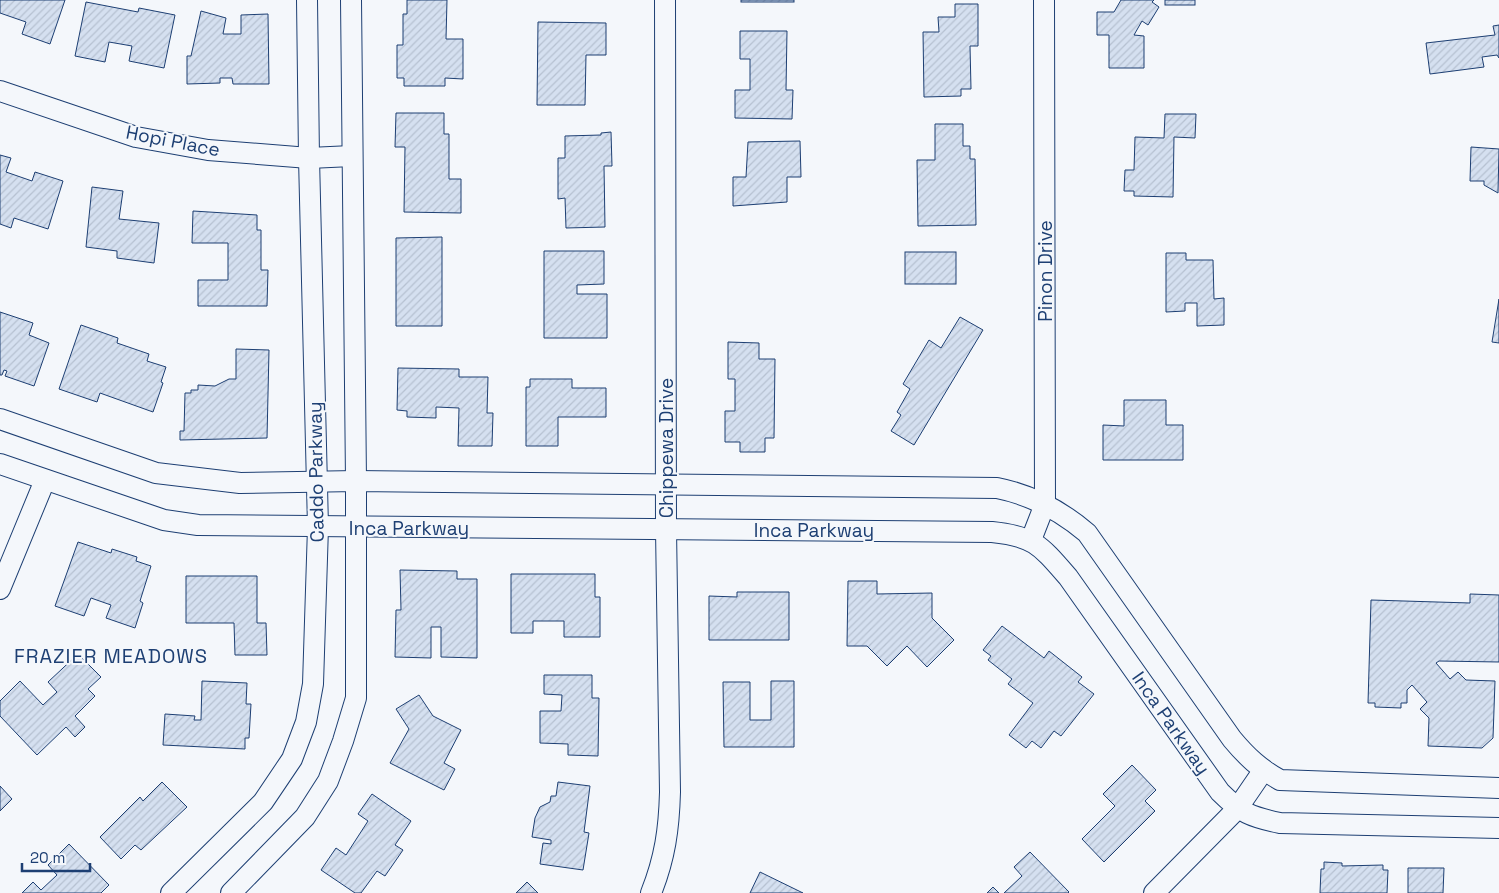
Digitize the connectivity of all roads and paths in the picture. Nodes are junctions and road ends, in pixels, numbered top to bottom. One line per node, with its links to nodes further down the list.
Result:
1 (307, 0): 7 (street, Caddo Parkway)
2 (351, 0): 6 (street, Caddo Parkway)
3 (665, 0): 13 (street, Chippewa Drive)
4 (1044, 0): 14 (street, Pinon Drive)
5 (0, 91): 7 (street, Hopi Place)
6 (352, 156): 7 (street, Hopi Place); 11 (street, Caddo Parkway)
7 (309, 158): 12 (street, Caddo Parkway)
8 (0, 419): 12 (street)
9 (0, 464): 10 (street, Inca Parkway)
10 (45, 480): 15 (street, Inca Parkway); 19 (street)
11 (356, 481): 12 (street); 13 (street); 16 (street, Caddo Parkway)
12 (317, 483): 15 (street, Caddo Parkway)
13 (666, 485): 14 (street); 17 (street, Chippewa Drive)
14 (1045, 504): 18 (street, Pinon Drive); 20 (street)
15 (318, 527): 16 (street, Inca Parkway); 24 (street, Caddo Parkway)
16 (356, 528): 17 (street, Inca Parkway); 25 (street, Caddo Parkway)
17 (666, 530): 18 (street, Inca Parkway); 26 (street, Chippewa Drive)
18 (1031, 540): 22 (street, Inca Parkway)
19 (0, 589)
20 (1262, 771): 21 (street); 22 (street)
21 (1499, 788)
22 (1237, 809): 23 (street, Inca Parkway); 27 (street)
23 (1499, 828)
24 (171, 893)
25 (230, 893)
26 (651, 893)
27 (1154, 893)

